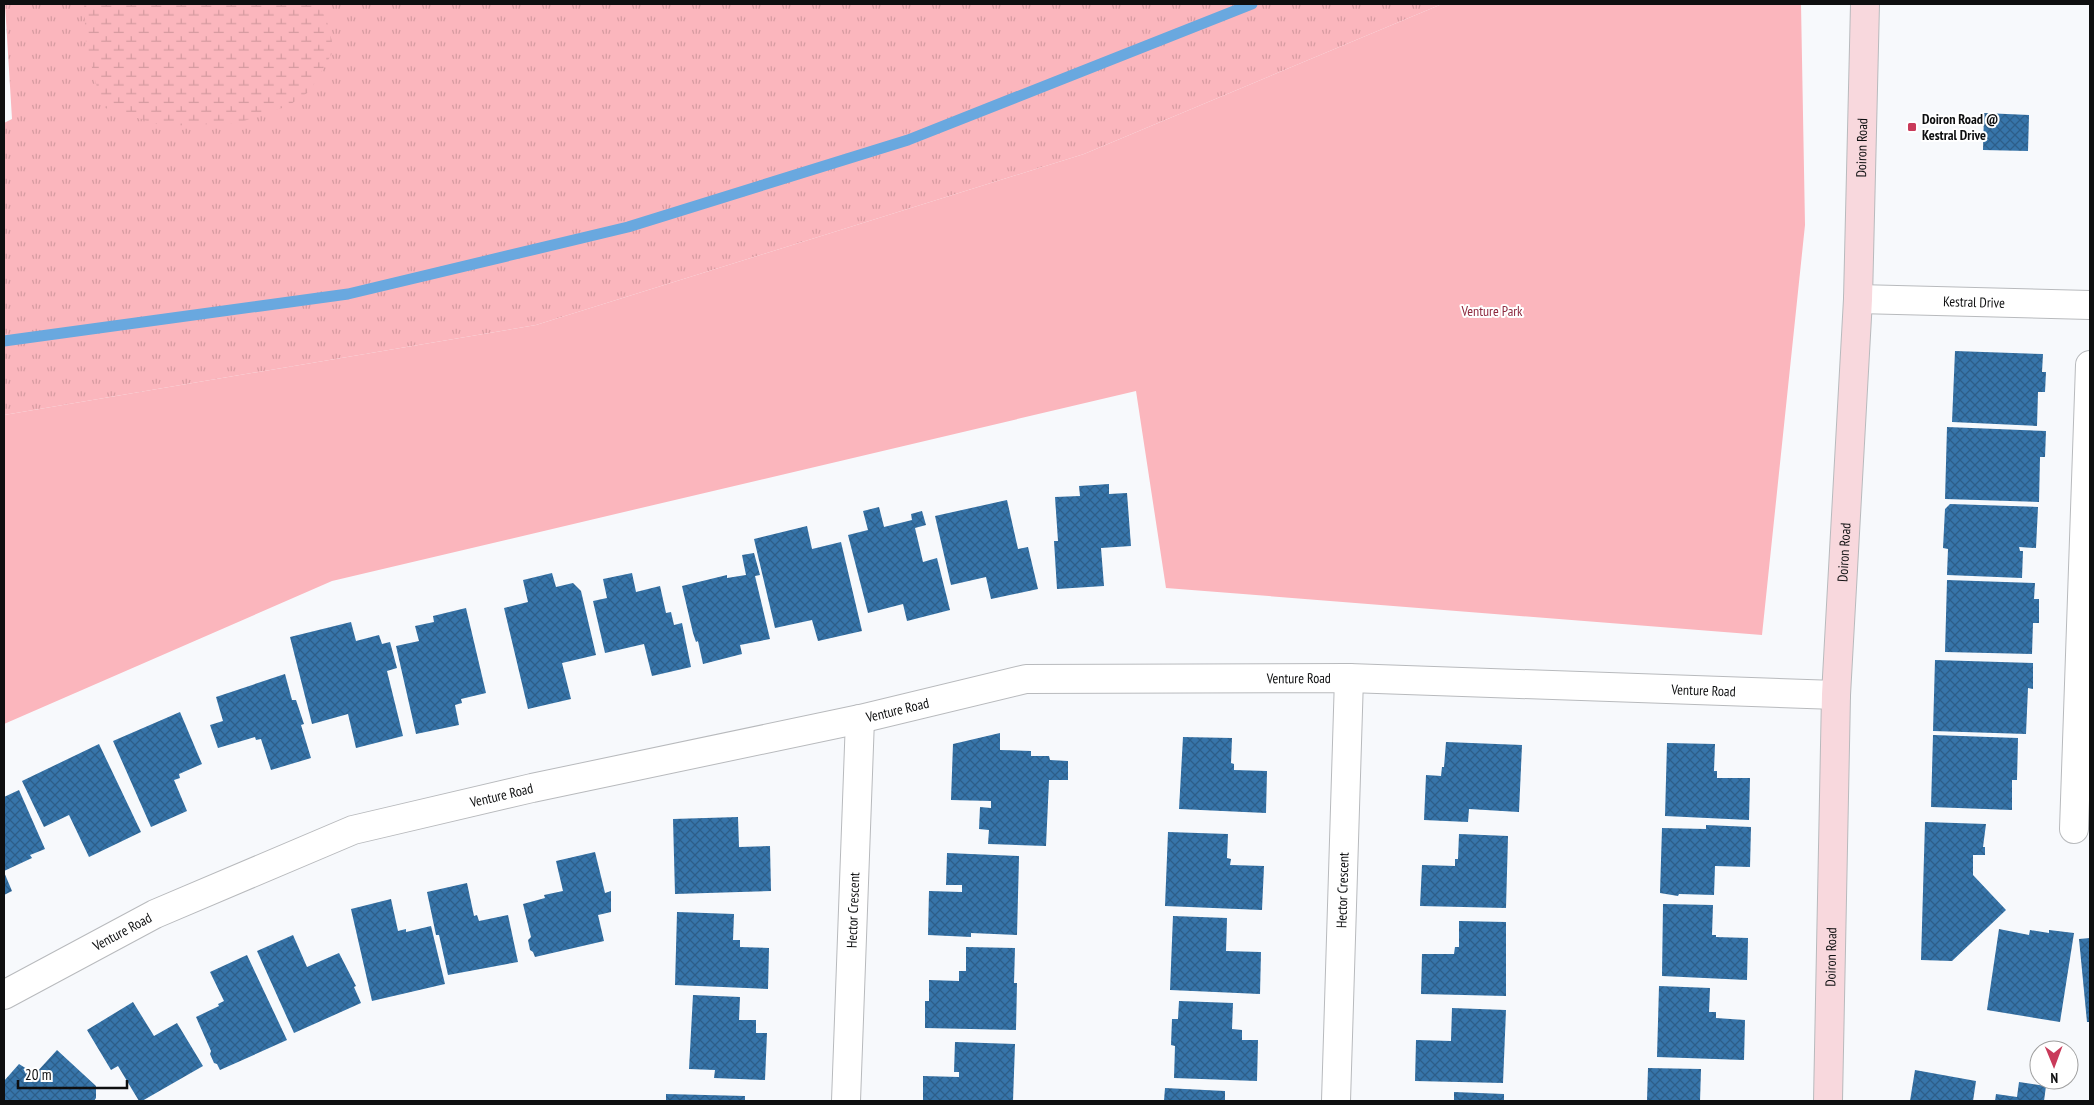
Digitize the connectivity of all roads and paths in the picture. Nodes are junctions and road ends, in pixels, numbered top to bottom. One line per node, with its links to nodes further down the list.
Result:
1 (1865, 4): 2 (street, Doiron Road)
2 (1858, 299): 3 (street, Kestral Drive); 6 (street, Doiron Road)
3 (2090, 306)
4 (2090, 365): 8 (street)
5 (1349, 678): 6 (street, Venture Road); 7 (street, Venture Road); 11 (street, Hector Crescent)
6 (1836, 695): 12 (street, Doiron Road)
7 (860, 719): 9 (street, Venture Road); 10 (street, Hector Crescent)
8 (2074, 829)
9 (4, 995)
10 (846, 1101)
11 (1336, 1101)
12 (1828, 1101)

